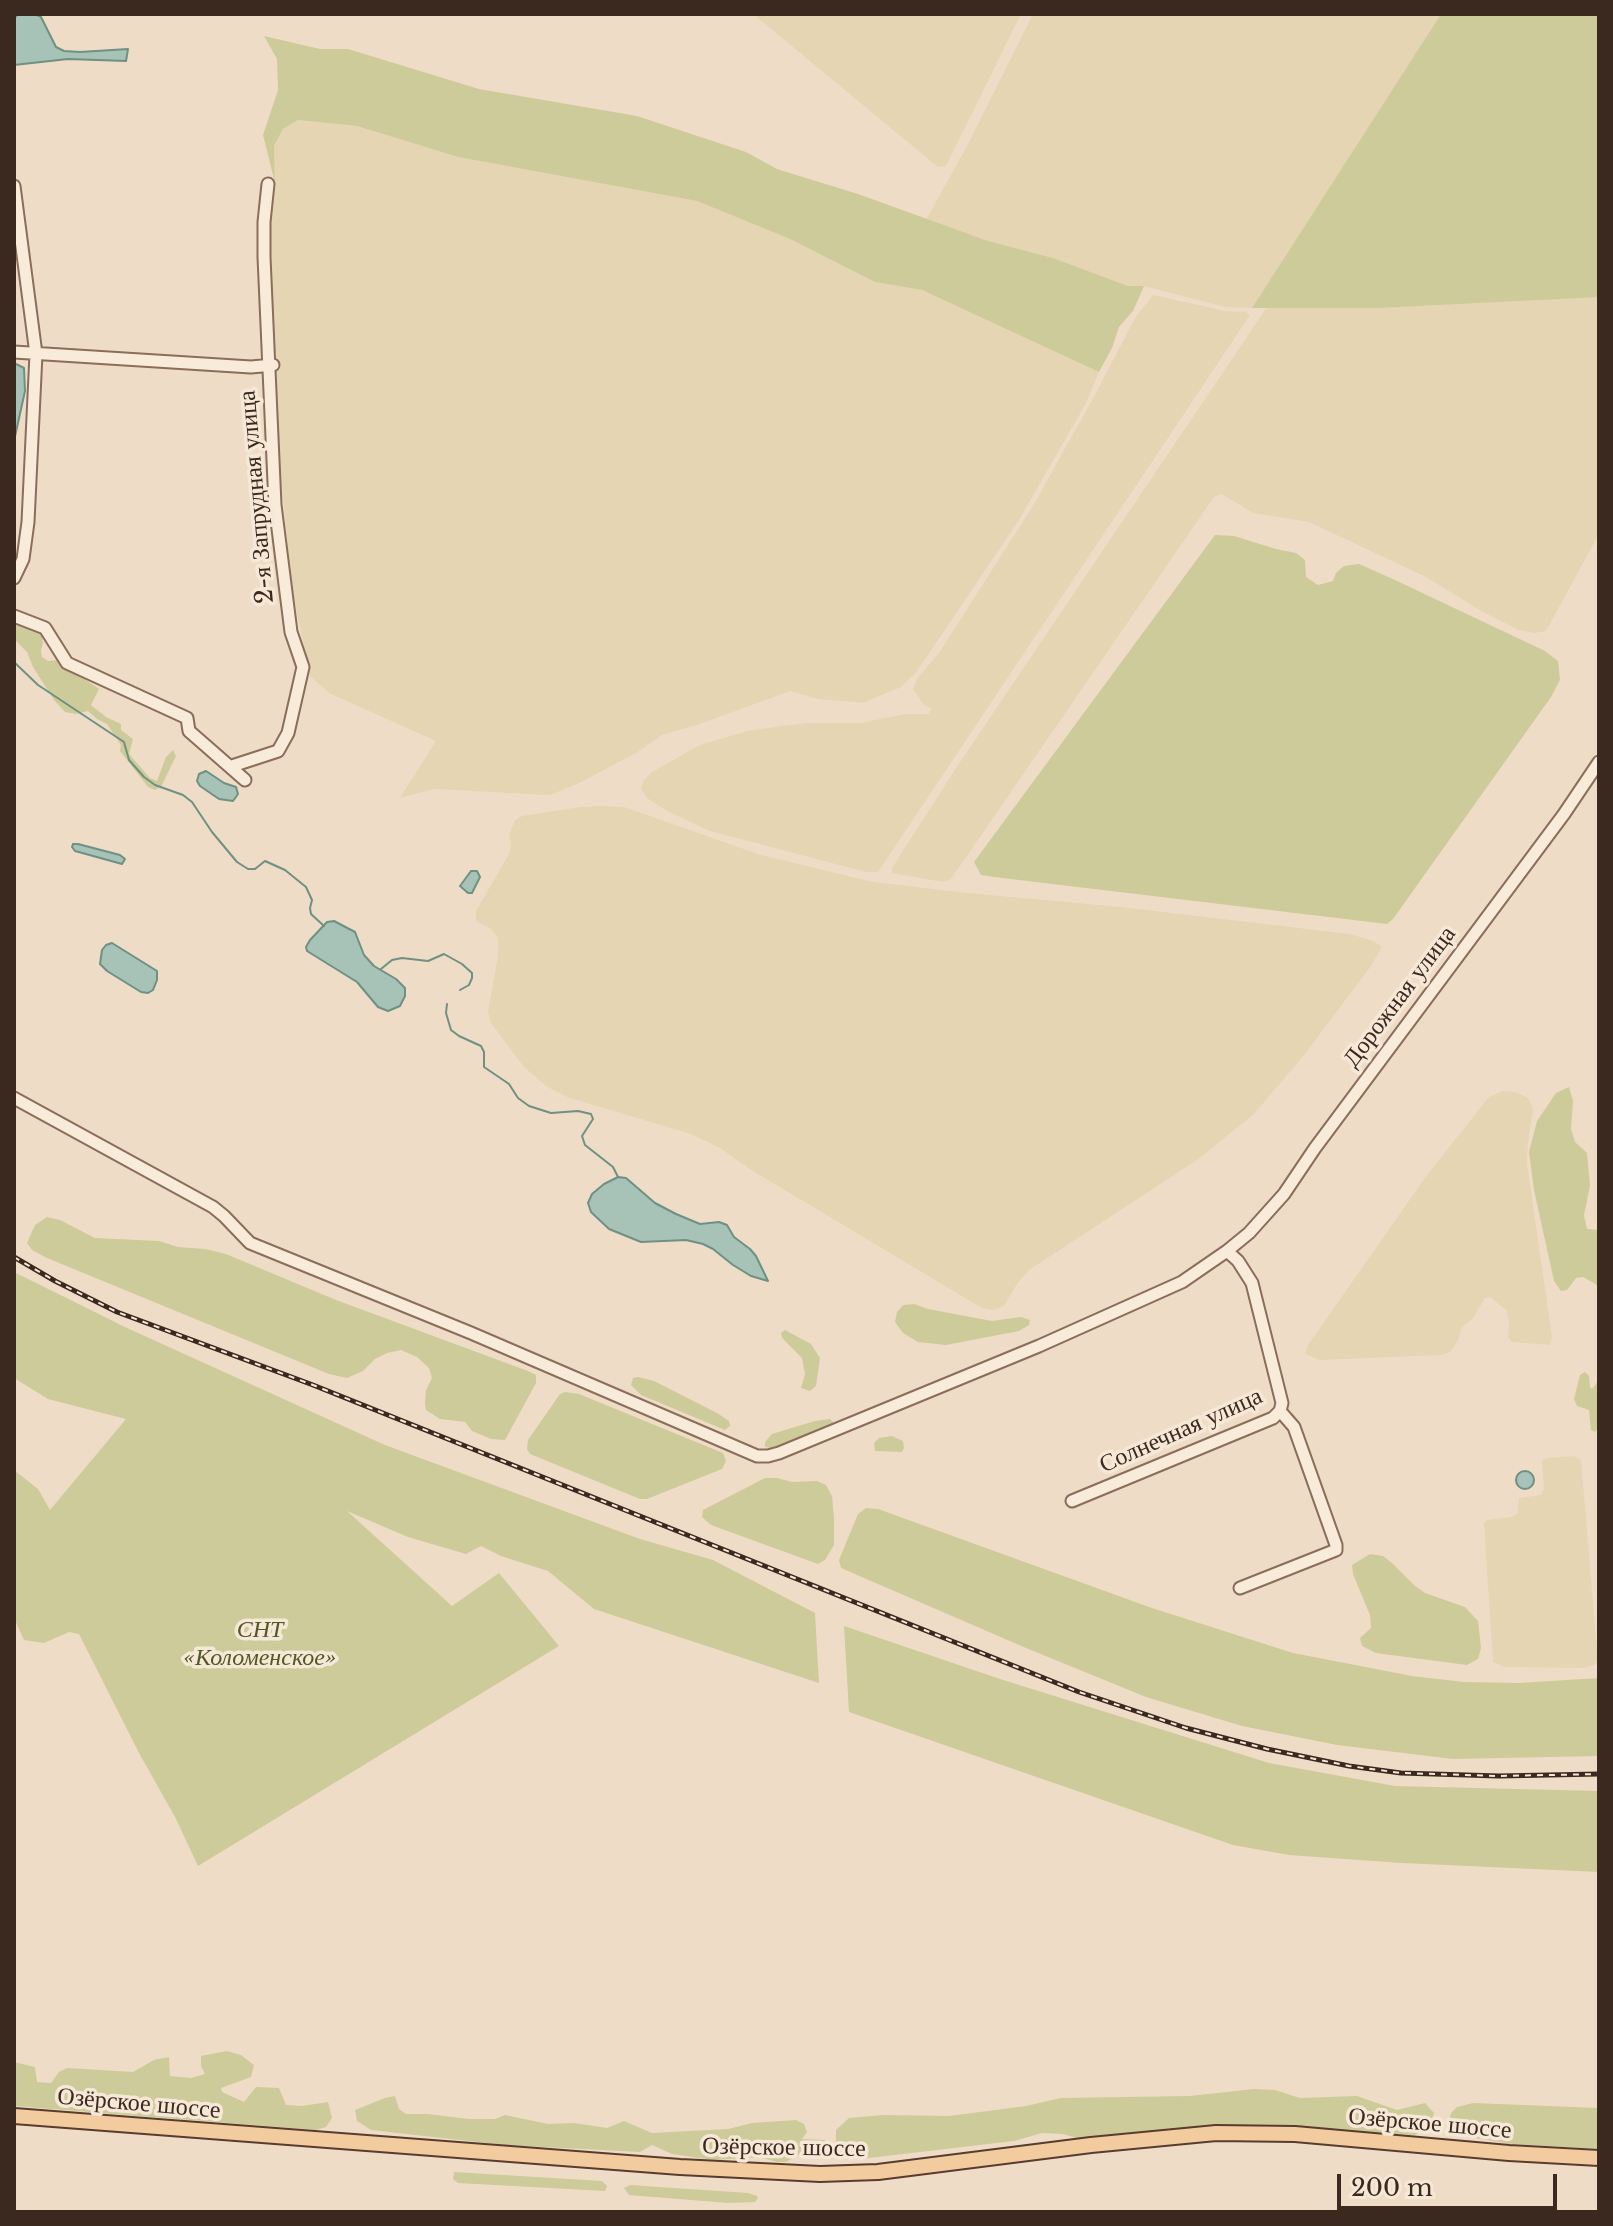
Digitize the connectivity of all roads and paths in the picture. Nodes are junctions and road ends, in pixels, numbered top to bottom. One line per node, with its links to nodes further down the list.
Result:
1 (268, 184): 5 (street, 2-я Запрудная улица)
2 (14, 186): 4 (street)
3 (14, 352): 4 (street)
4 (36, 354): 5 (street); 6 (street)
5 (271, 366): 9 (street, 2-я Запрудная улица)
6 (14, 578)
7 (14, 616): 9 (street)
8 (1599, 762): 12 (street, Дорожная улица)
9 (232, 766): 10 (street)
10 (245, 780)
11 (14, 1098): 12 (street, Дорожная улица)
12 (1227, 1251): 13 (street, Солнечная улица)
13 (1280, 1411): 14 (street, Солнечная улица); 15 (street)
14 (1072, 1501)
15 (1240, 1588)
16 (14, 2116): 17 (main road, Озёрское шоссе)
17 (1599, 2158)

